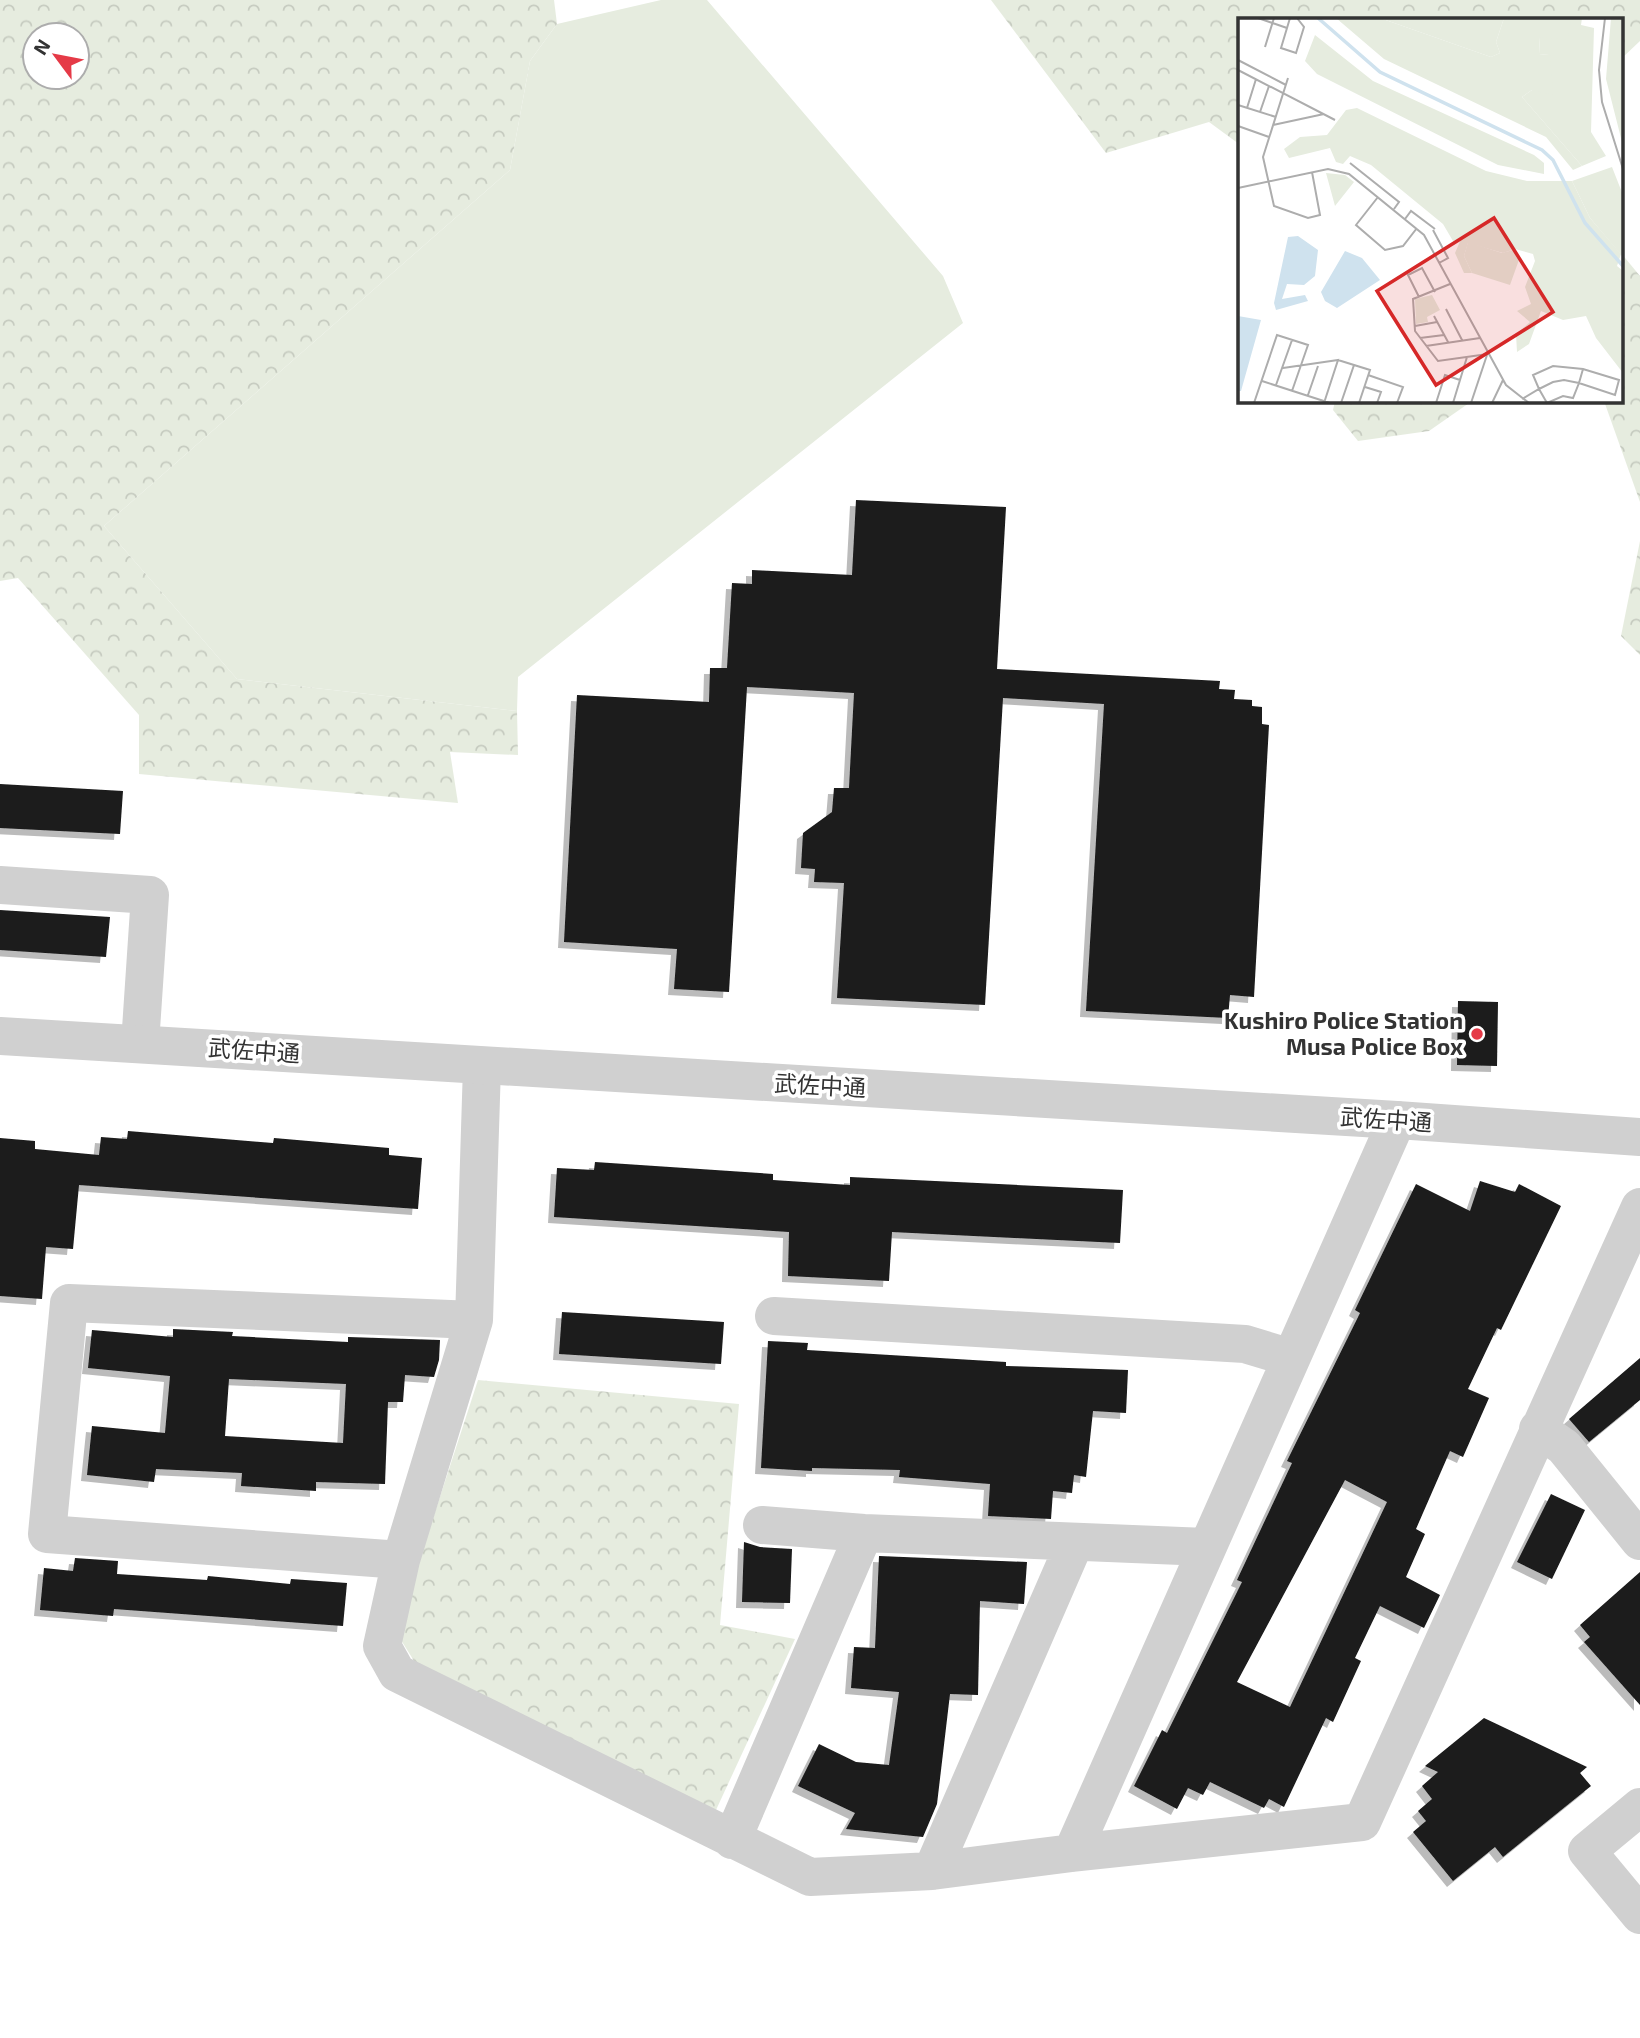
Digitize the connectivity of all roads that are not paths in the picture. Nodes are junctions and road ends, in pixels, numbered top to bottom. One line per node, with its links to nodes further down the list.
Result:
1 (0, 885): 3 (street)
2 (0, 1035): 3 (street, 武佐中通)
3 (140, 1044): 4 (street, 武佐中通)
4 (482, 1066): 5 (street, 武佐中通); 9 (street)
5 (1397, 1120): 6 (street, 武佐中通); 10 (street)
6 (1640, 1137)
7 (1640, 1207): 11 (street)
8 (774, 1316): 10 (street)
9 (474, 1320): 17 (street); 17 (street)
10 (1291, 1358): 16 (street)
11 (1538, 1429): 14 (street); 20 (street)
12 (762, 1525): 13 (street)
13 (864, 1533): 15 (street); 19 (street)
14 (1640, 1541)
15 (1075, 1542): 16 (street); 21 (street)
16 (1206, 1547): 20 (street)
17 (401, 1560): 19 (street)
18 (1640, 1807): 22 (street)
19 (732, 1840): 21 (street)
20 (1072, 1853): 21 (street)
21 (932, 1871)
22 (1640, 1915)

